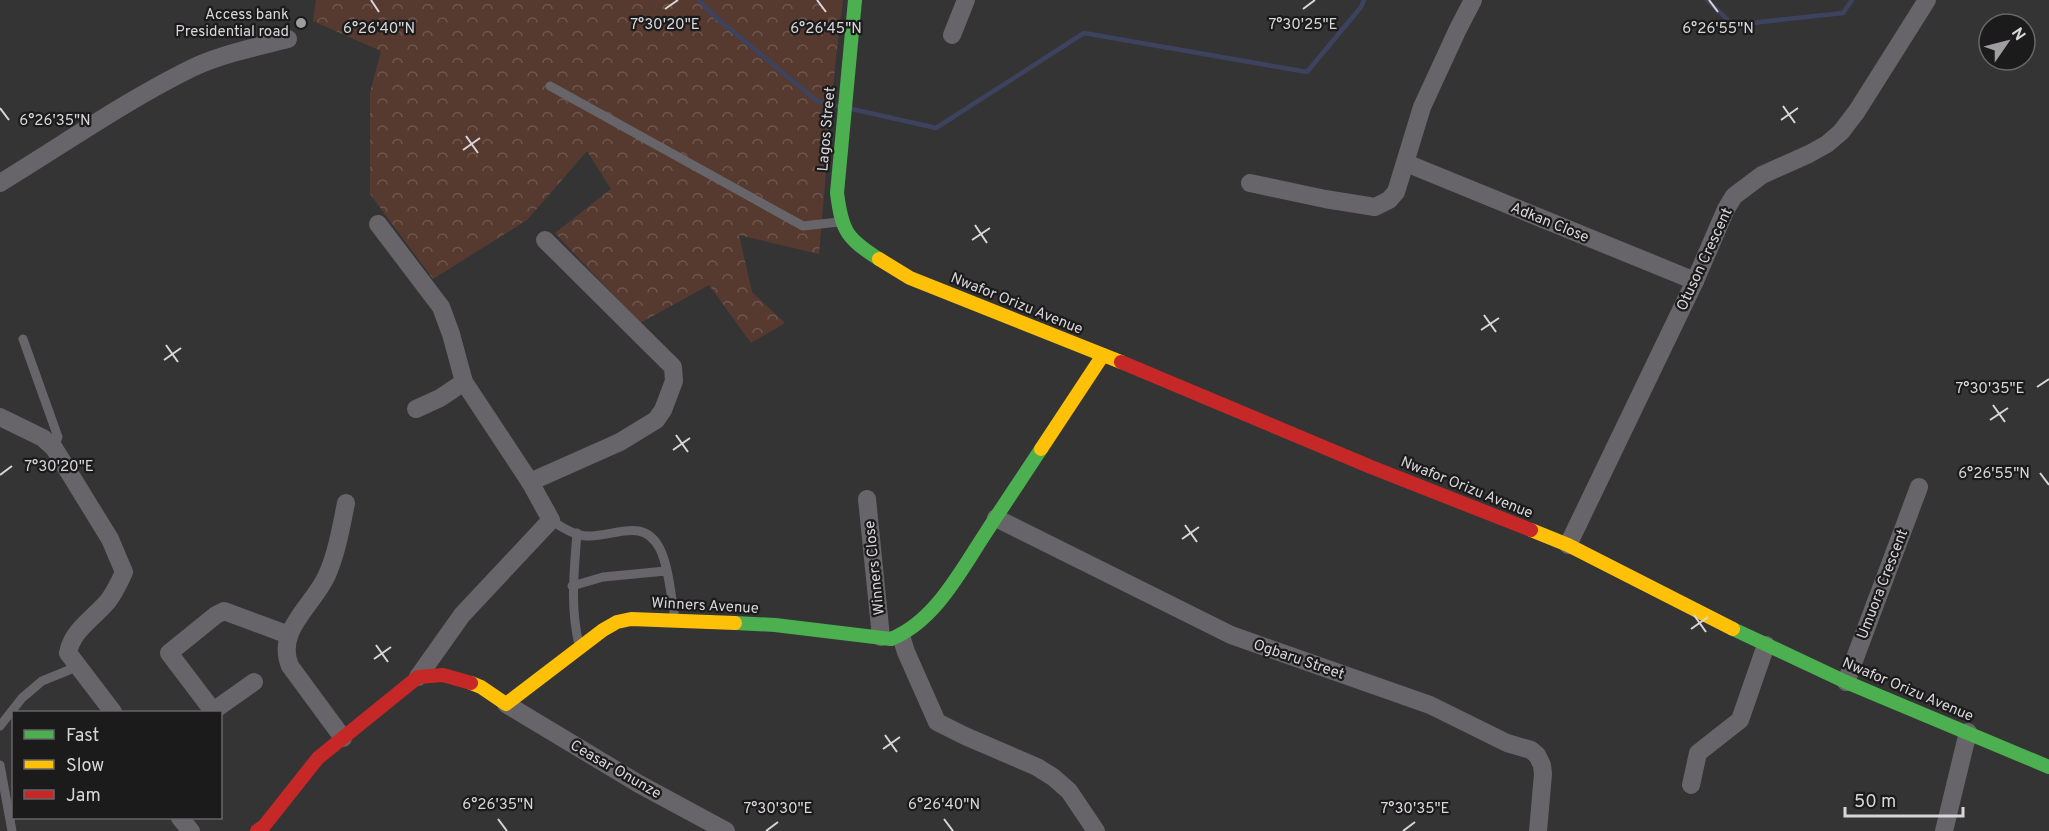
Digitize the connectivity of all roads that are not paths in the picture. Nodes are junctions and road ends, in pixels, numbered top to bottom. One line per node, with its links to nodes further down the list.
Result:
1 (855, 0): 11 (street, Lagos Street)
2 (966, 0): 5 (street)
3 (1473, 0): 8 (street)
4 (1927, 0): 14 (street, Otuson Crescent)
5 (952, 35)
6 (288, 39): 9 (street)
7 (550, 86): 11 (lane)
8 (1406, 163): 10 (street); 14 (street, Adkan Close)
9 (0, 183)
10 (1250, 183)
11 (842, 222): 16 (street, Nwafor Orizu Avenue)
12 (378, 224): 17 (street)
13 (545, 240): 21 (street)
14 (1695, 281): 28 (street, Otuson Crescent)
15 (23, 339): 20 (lane)
16 (1103, 355): 25 (street); 28 (street, Nwafor Orizu Avenue)
17 (464, 382): 18 (street); 21 (street)
18 (416, 409)
19 (0, 417): 20 (street)
20 (54, 448): 37 (street)
21 (530, 482): 26 (street)
22 (1919, 487): 40 (street, Umuora Crescent)
23 (867, 499): 34 (street, Winners Close)
24 (346, 503): 32 (street)
25 (996, 518): 33 (street); 55 (street, Ogbaru Street)
26 (551, 520): 27 (lane); 38 (street)
27 (577, 533): 29 (lane); 30 (lane)
28 (1568, 545): 35 (street, Nwafor Orizu Avenue)
29 (666, 571): 30 (lane); 31 (lane)
30 (573, 586): 36 (lane)
31 (675, 621): 34 (street, Winners Avenue); 36 (street, Winners Avenue)
32 (289, 635): 39 (street); 45 (street)
33 (901, 636): 34 (street, Winners Avenue); 54 (street)
34 (881, 637)
35 (1766, 645): 40 (street, Nwafor Orizu Avenue); 48 (street)
36 (579, 648): 41 (street, Winners Avenue)
37 (79, 666): 42 (street); 43 (lane)
38 (418, 677): 41 (street); 45 (street)
39 (254, 682)
40 (1846, 682): 44 (street, Nwafor Orizu Avenue)
41 (506, 704): 53 (street, Ceasar Onunze)
42 (111, 711)
43 (0, 726)
44 (1968, 732): 47 (street, Nwafor Orizu Avenue); 56 (street)
45 (343, 738): 50 (street)
46 (0, 765): 51 (lane)
47 (2049, 767)
48 (1691, 785)
49 (181, 819): 52 (street)
50 (263, 829)
51 (12, 831)
52 (191, 831)
53 (726, 831)
54 (1096, 831)
55 (1538, 831)
56 (1944, 831)

